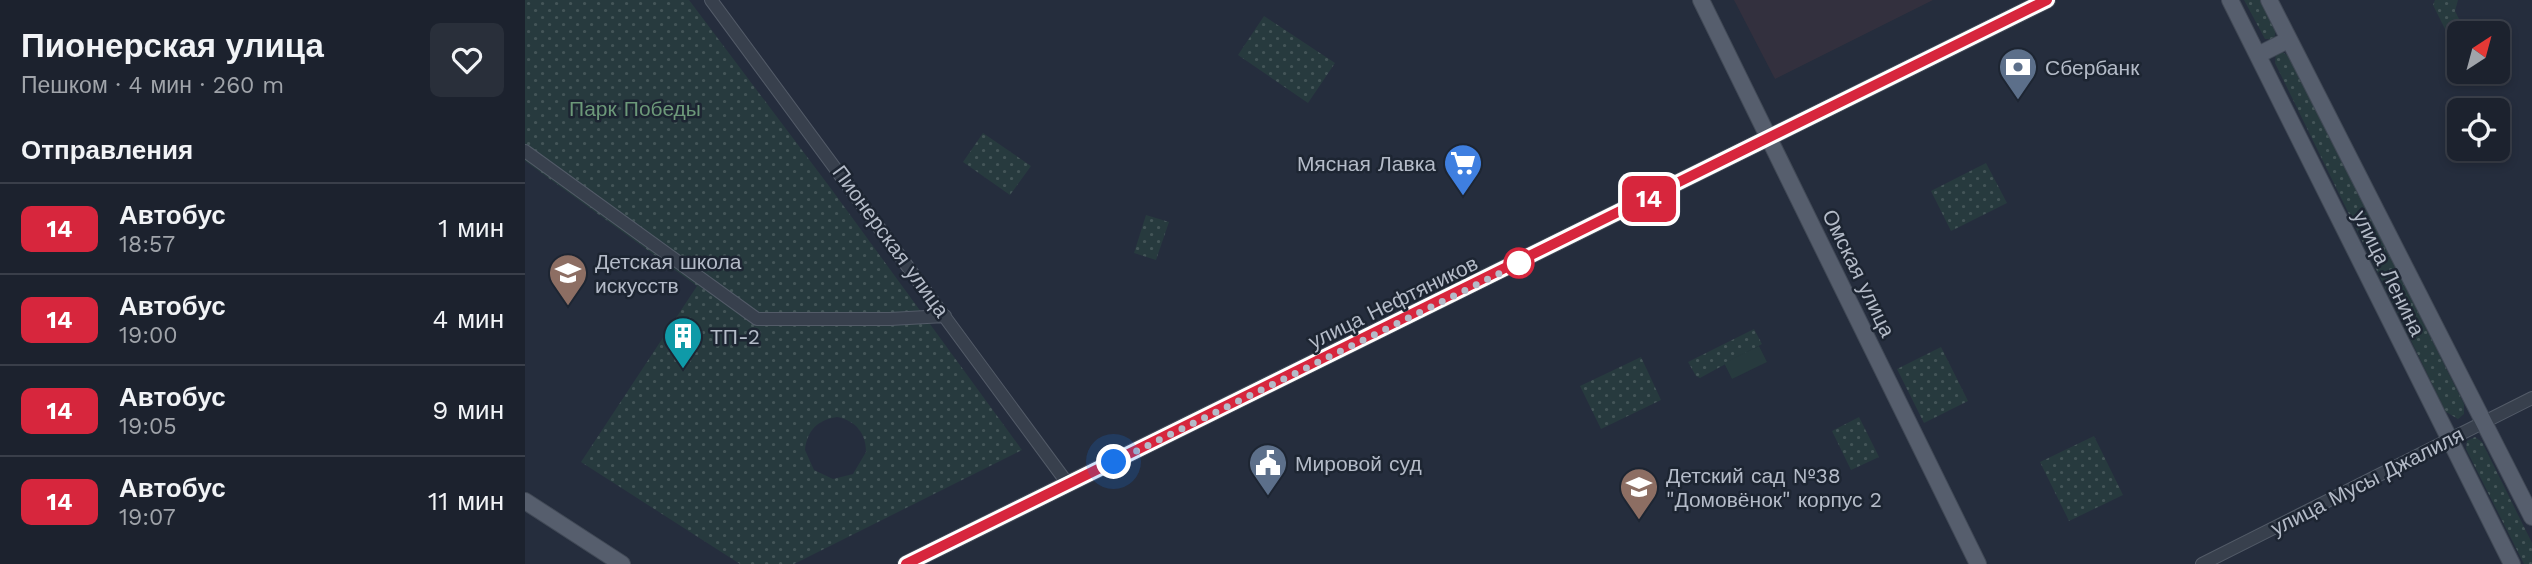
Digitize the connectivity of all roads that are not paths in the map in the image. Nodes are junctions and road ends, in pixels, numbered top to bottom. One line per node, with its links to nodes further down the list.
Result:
1 (711, 0): 10 (street, Пионерская улица)
2 (1701, 0): 8 (main road, Омская улица)
3 (2047, 0): 8 (main road, улица Нефтяников)
4 (2230, 0): 7 (main road, улица Ленина)
5 (2269, 0): 6 (main road, улица Ленина)
6 (2288, 40): 7 (main road); 12 (main road, улица Ленина)
7 (2257, 55): 13 (main road, улица Ленина)
8 (1771, 139): 14 (main road, улица Нефтяников); 19 (main road, Омская улица)
9 (525, 151): 10 (street)
10 (945, 316): 14 (street, Пионерская улица)
11 (2532, 398): 12 (street, улица Мусы Джалиля)
12 (2485, 421): 13 (street, улица Мусы Джалиля); 16 (main road, улица Ленина)
13 (2448, 439): 20 (street, улица Мусы Джалиля); 21 (main road, улица Ленина)
14 (1068, 484): 18 (main road, улица Нефтяников)
15 (525, 501): 17 (main road)
16 (2532, 517)
17 (622, 564)
18 (906, 564)
19 (1978, 564)
20 (2202, 564)
21 (2512, 564)

